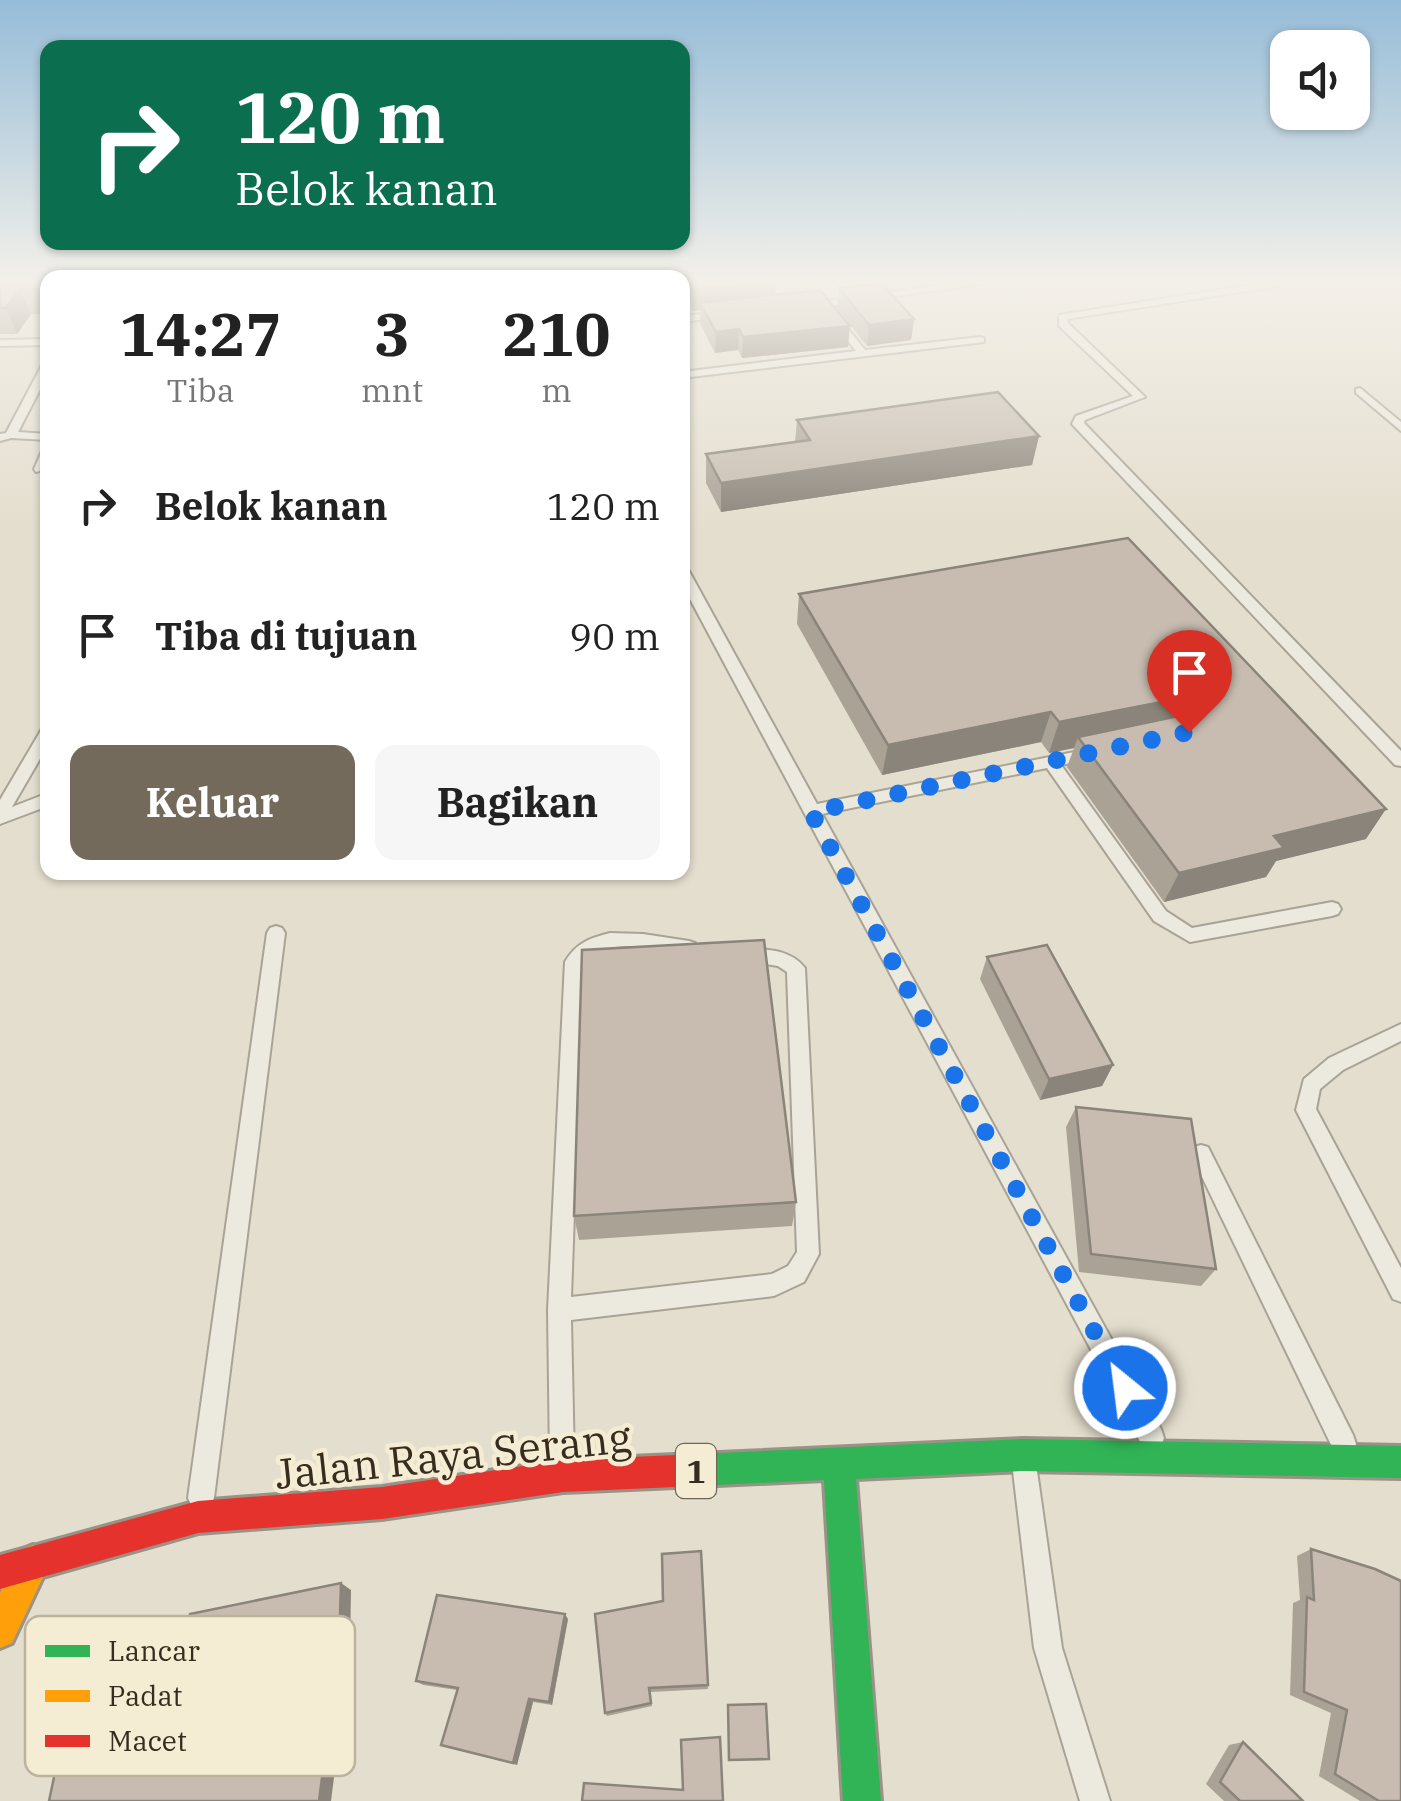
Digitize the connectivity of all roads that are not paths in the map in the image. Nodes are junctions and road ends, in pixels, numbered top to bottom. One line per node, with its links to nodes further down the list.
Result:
1 (785, 363): 3 (lane)
2 (1105, 363): 12 (lane)
3 (690, 374)
4 (40, 376): 7 (lane)
5 (1360, 391): 6 (lane)
6 (1401, 428)
7 (6, 437): 8 (lane)
8 (40, 438)
9 (690, 586): 15 (lane)
10 (40, 745): 16 (lane)
11 (1120, 747): 13 (lane)
12 (1401, 761)
13 (1051, 762): 15 (lane); 17 (lane)
14 (40, 802): 16 (lane)
15 (811, 812): 24 (lane)
16 (0, 816)
17 (1332, 909)
18 (276, 933): 29 (lane)
19 (1401, 1032): 21 (lane)
20 (1201, 1154): 25 (lane)
21 (1401, 1291)
22 (559, 1310): 22 (lane); 28 (lane)
23 (1023, 1455): 24 (main road, Jalan Raya Serang / 1); 27 (main road, Jalan Raya Serang / 1); 34 (lane)
24 (1162, 1456): 25 (main road, Jalan Raya Serang / 1)
25 (1353, 1462): 26 (main road, Jalan Raya Serang / 1)
26 (1401, 1462)
27 (838, 1466): 28 (main road, Jalan Raya Serang / 1); 33 (main road)
28 (563, 1476): 29 (main road, Jalan Raya Serang / 1)
29 (198, 1517): 30 (main road, Jalan Raya Serang / 1)
30 (33, 1562): 31 (main road, Jalan Raya Serang / 1); 32 (main road)
31 (0, 1572)
32 (0, 1631)
33 (862, 1801)
34 (1095, 1801)

